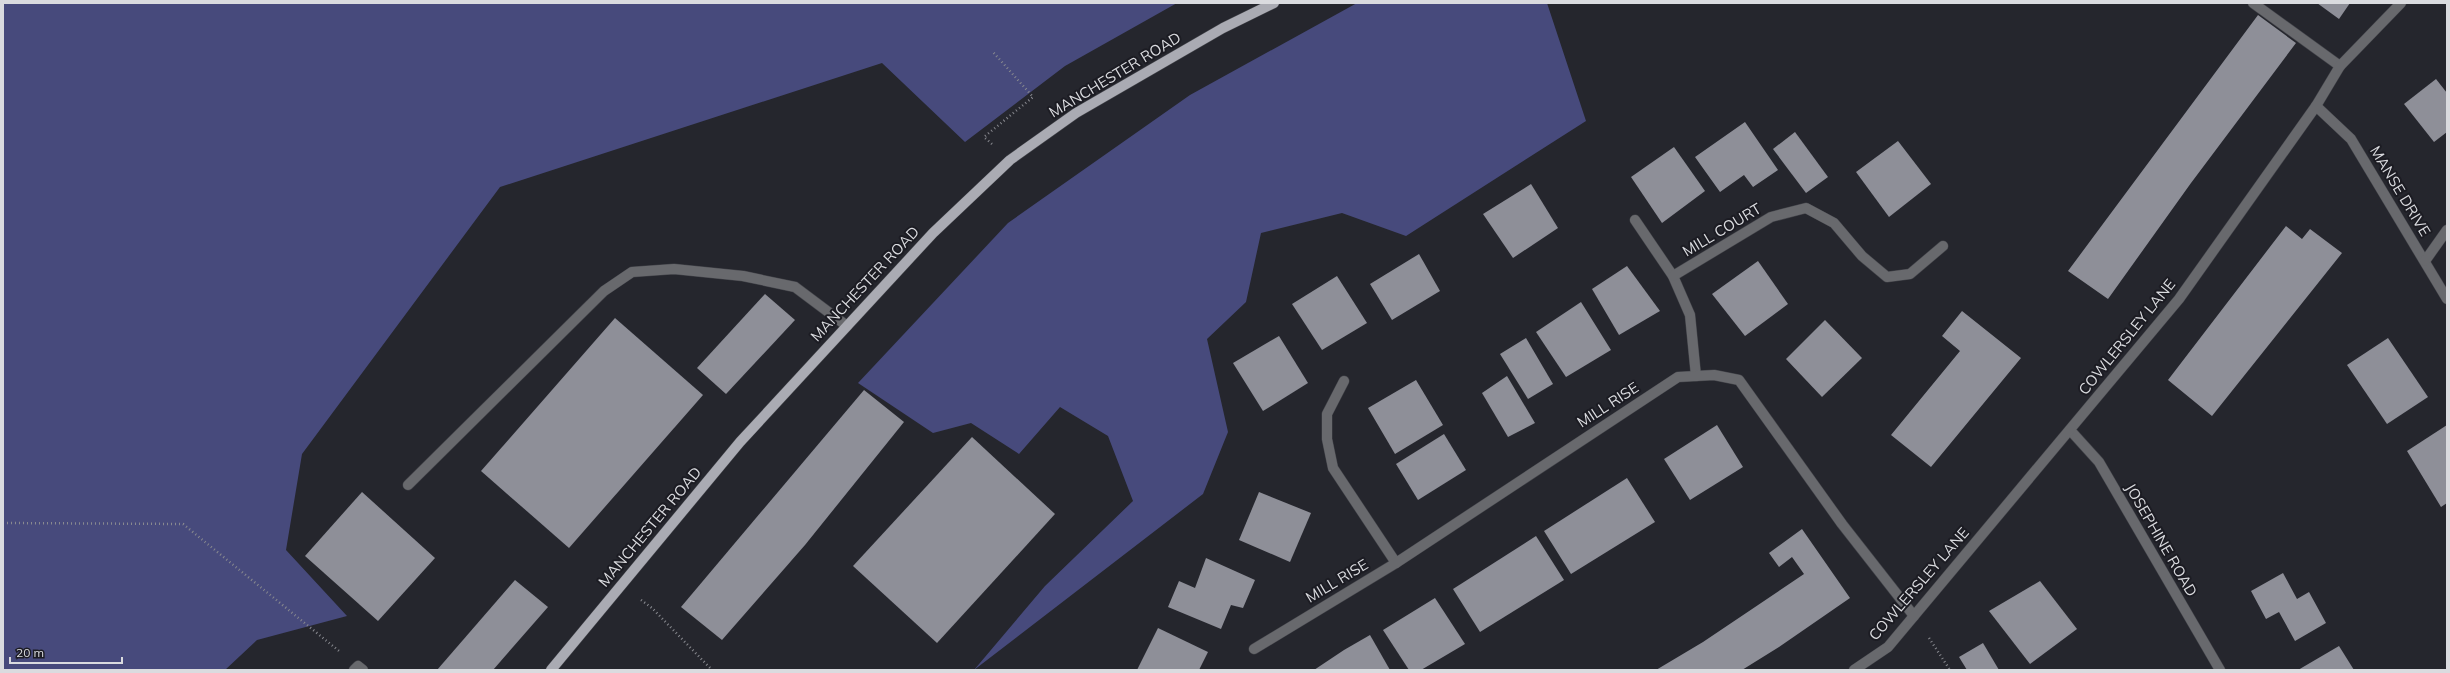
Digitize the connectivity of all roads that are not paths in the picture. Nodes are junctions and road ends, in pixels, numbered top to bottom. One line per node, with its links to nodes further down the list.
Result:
1 (1274, 3): 12 (main road, MANCHESTER ROAD)
2 (2253, 3): 4 (street)
3 (2401, 3): 4 (street, COWLERSLEY LANE)
4 (2340, 66): 5 (street, COWLERSLEY LANE)
5 (2316, 106): 9 (street, MANSE DRIVE); 15 (street, COWLERSLEY LANE)
6 (1635, 220): 10 (street)
7 (2447, 230): 9 (street)
8 (1943, 246): 10 (street, MILL COURT)
9 (2425, 261): 11 (street, MANSE DRIVE)
10 (1673, 276): 13 (street)
11 (2447, 299)
12 (847, 326): 16 (street); 20 (main road, MANCHESTER ROAD)
13 (1696, 376): 17 (street, MILL RISE); 18 (street, MILL RISE)
14 (1344, 381): 17 (street)
15 (2070, 430): 18 (street, COWLERSLEY LANE); 22 (street, JOSEPHINE ROAD)
16 (408, 485)
17 (1396, 563): 19 (street, MILL RISE)
18 (1914, 616): 21 (street, COWLERSLEY LANE)
19 (1254, 649)
20 (551, 670)
21 (1854, 670)
22 (2220, 670)

